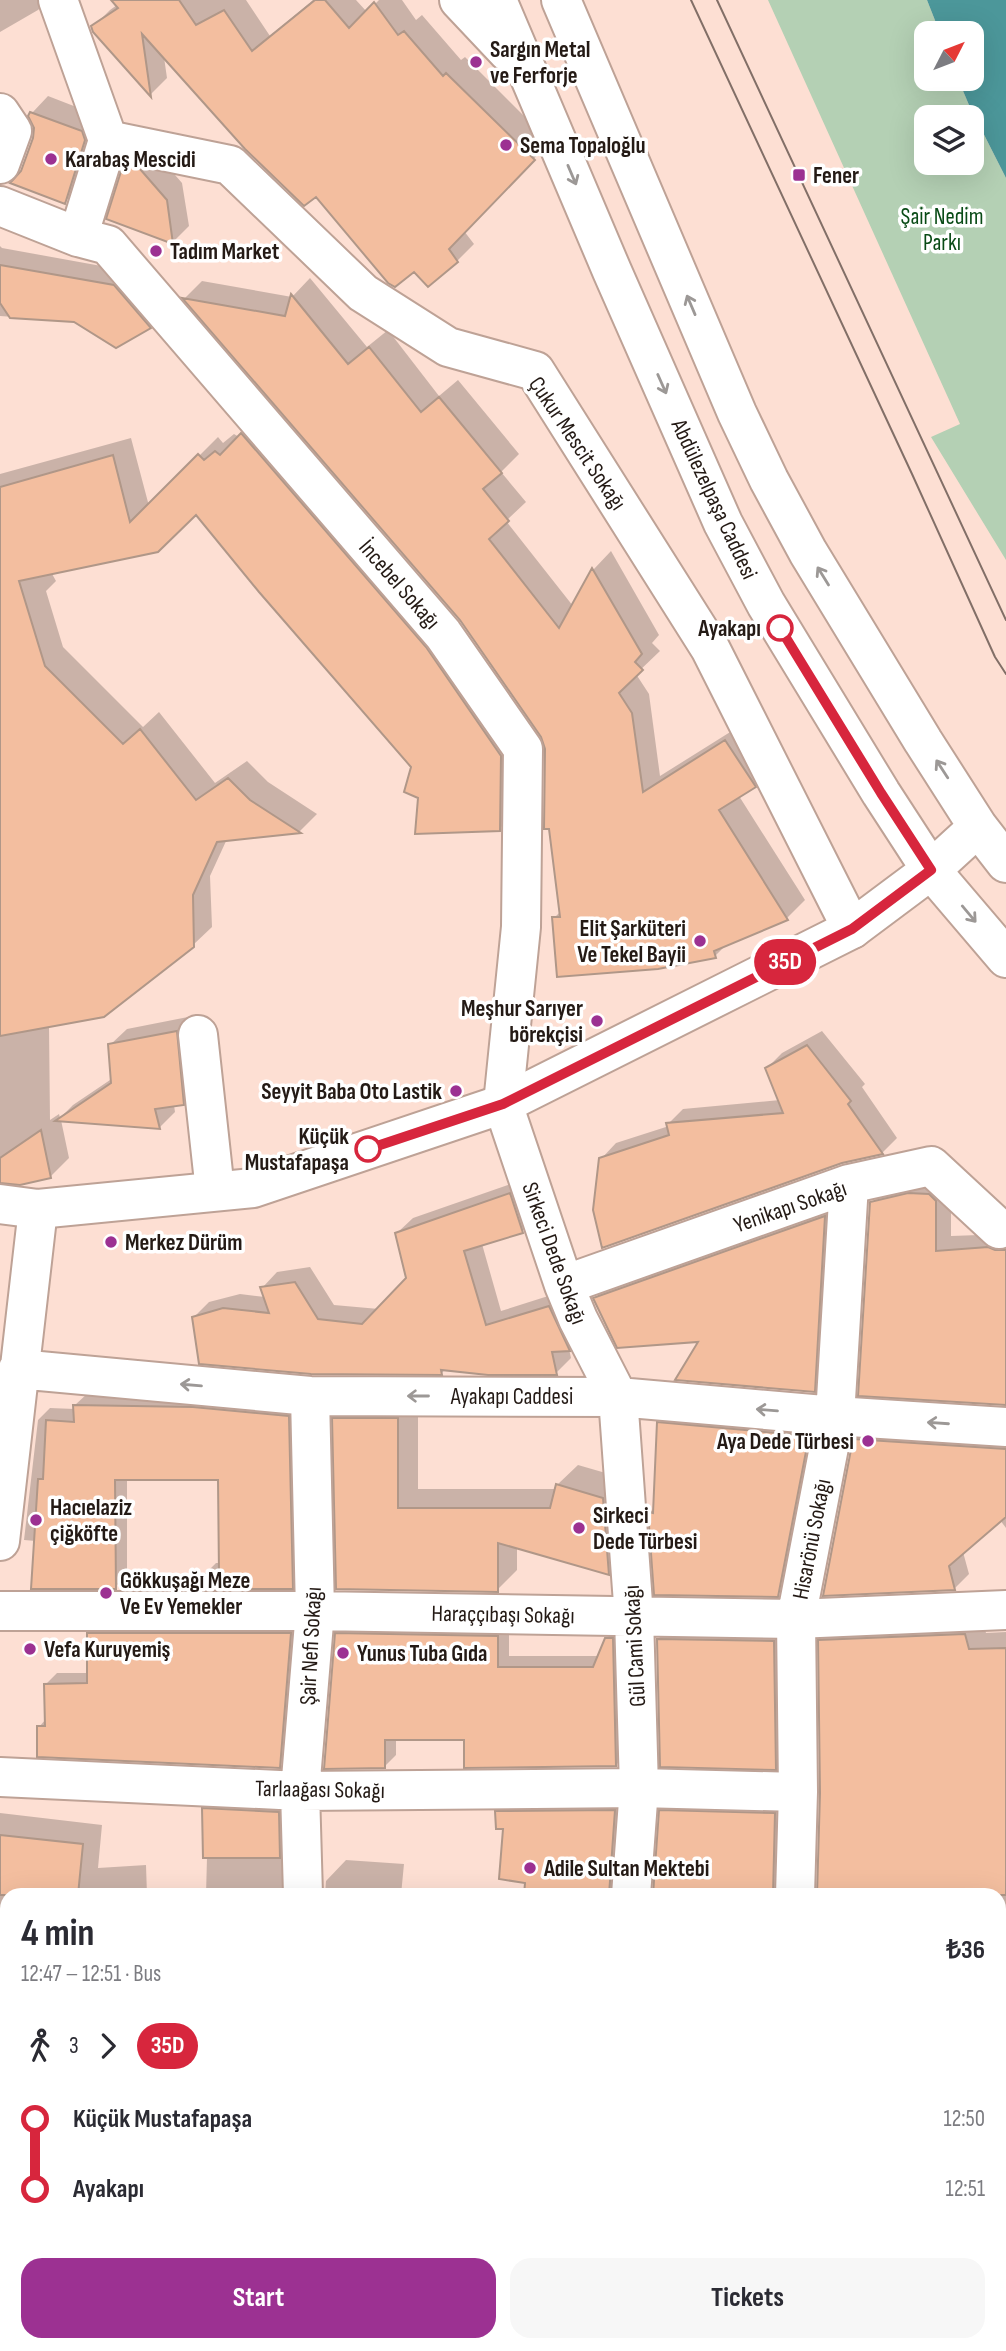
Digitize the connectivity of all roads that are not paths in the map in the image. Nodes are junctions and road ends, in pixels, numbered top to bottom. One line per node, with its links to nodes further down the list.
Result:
1 (58, 0): 7 (street)
2 (459, 0): 5 (street)
3 (497, 0): 5 (street, Abdülezelpaşa Caddesi)
4 (561, 0): 11 (street, one-way to 4)
5 (532, 80): 13 (street, Abdülezelpaşa Caddesi, one-way to 13)
6 (0, 113): 8 (street)
7 (108, 140): 10 (street); 14 (street, Çukur Mescit Sokağı)
8 (0, 164)
9 (0, 206): 10 (street, İncebel Sokağı)
10 (78, 237): 17 (street, İncebel Sokağı)
11 (978, 827): 12 (street); 13 (street)
12 (1006, 863)
13 (931, 870): 14 (street); 15 (street, Abdülezelpaşa Caddesi, one-way to 15)
14 (852, 929): 17 (street)
15 (1006, 958)
16 (198, 1035): 19 (street)
17 (503, 1104): 19 (street); 23 (street, Sirkeci Dede Sokağı)
18 (849, 1184): 22 (street, Yenikapı Sokağı); 23 (street, Yenikapı Sokağı); 27 (street, Hisarönü Sokağı)
19 (215, 1191): 21 (street)
20 (0, 1204): 21 (street)
21 (38, 1209): 24 (street)
22 (999, 1229)
23 (564, 1285): 26 (street, Sirkeci Dede Sokağı)
24 (18, 1369): 25 (street, Ayakapı Caddesi, one-way to 24); 29 (street)
25 (310, 1396): 26 (street, Ayakapı Caddesi, one-way to 25); 32 (street, Şair Nefi Sokağı)
26 (618, 1396): 27 (street, Ayakapı Caddesi, one-way to 26); 33 (street, Gül Cami Sokağı)
27 (835, 1416): 28 (street, Ayakapı Caddesi, one-way to 27); 34 (street, Hisarönü Sokağı)
28 (1006, 1427)
29 (0, 1541)
30 (1006, 1610): 34 (street, Haraççıbaşı Sokağı)
31 (0, 1611): 32 (street, Haraççıbaşı Sokağı)
32 (314, 1611): 33 (street, Haraççıbaşı Sokağı); 37 (street, Şair Nefi Sokağı)
33 (634, 1617): 34 (street, Haraççıbaşı Sokağı); 36 (street, Gül Cami Sokağı)
34 (796, 1619): 38 (street, Hisarönü Sokağı)
35 (0, 1777): 37 (street, Tarlaağası Sokağı)
36 (639, 1788): 37 (street, Tarlaağası Sokağı); 38 (street, Tarlaağası Sokağı); 40 (street, Gül Cami Sokağı)
37 (300, 1791): 39 (street, Şair Nefi Sokağı)
38 (798, 1792): 41 (street, Hisarönü Sokağı)
39 (303, 1888)
40 (632, 1888)
41 (795, 1888)

